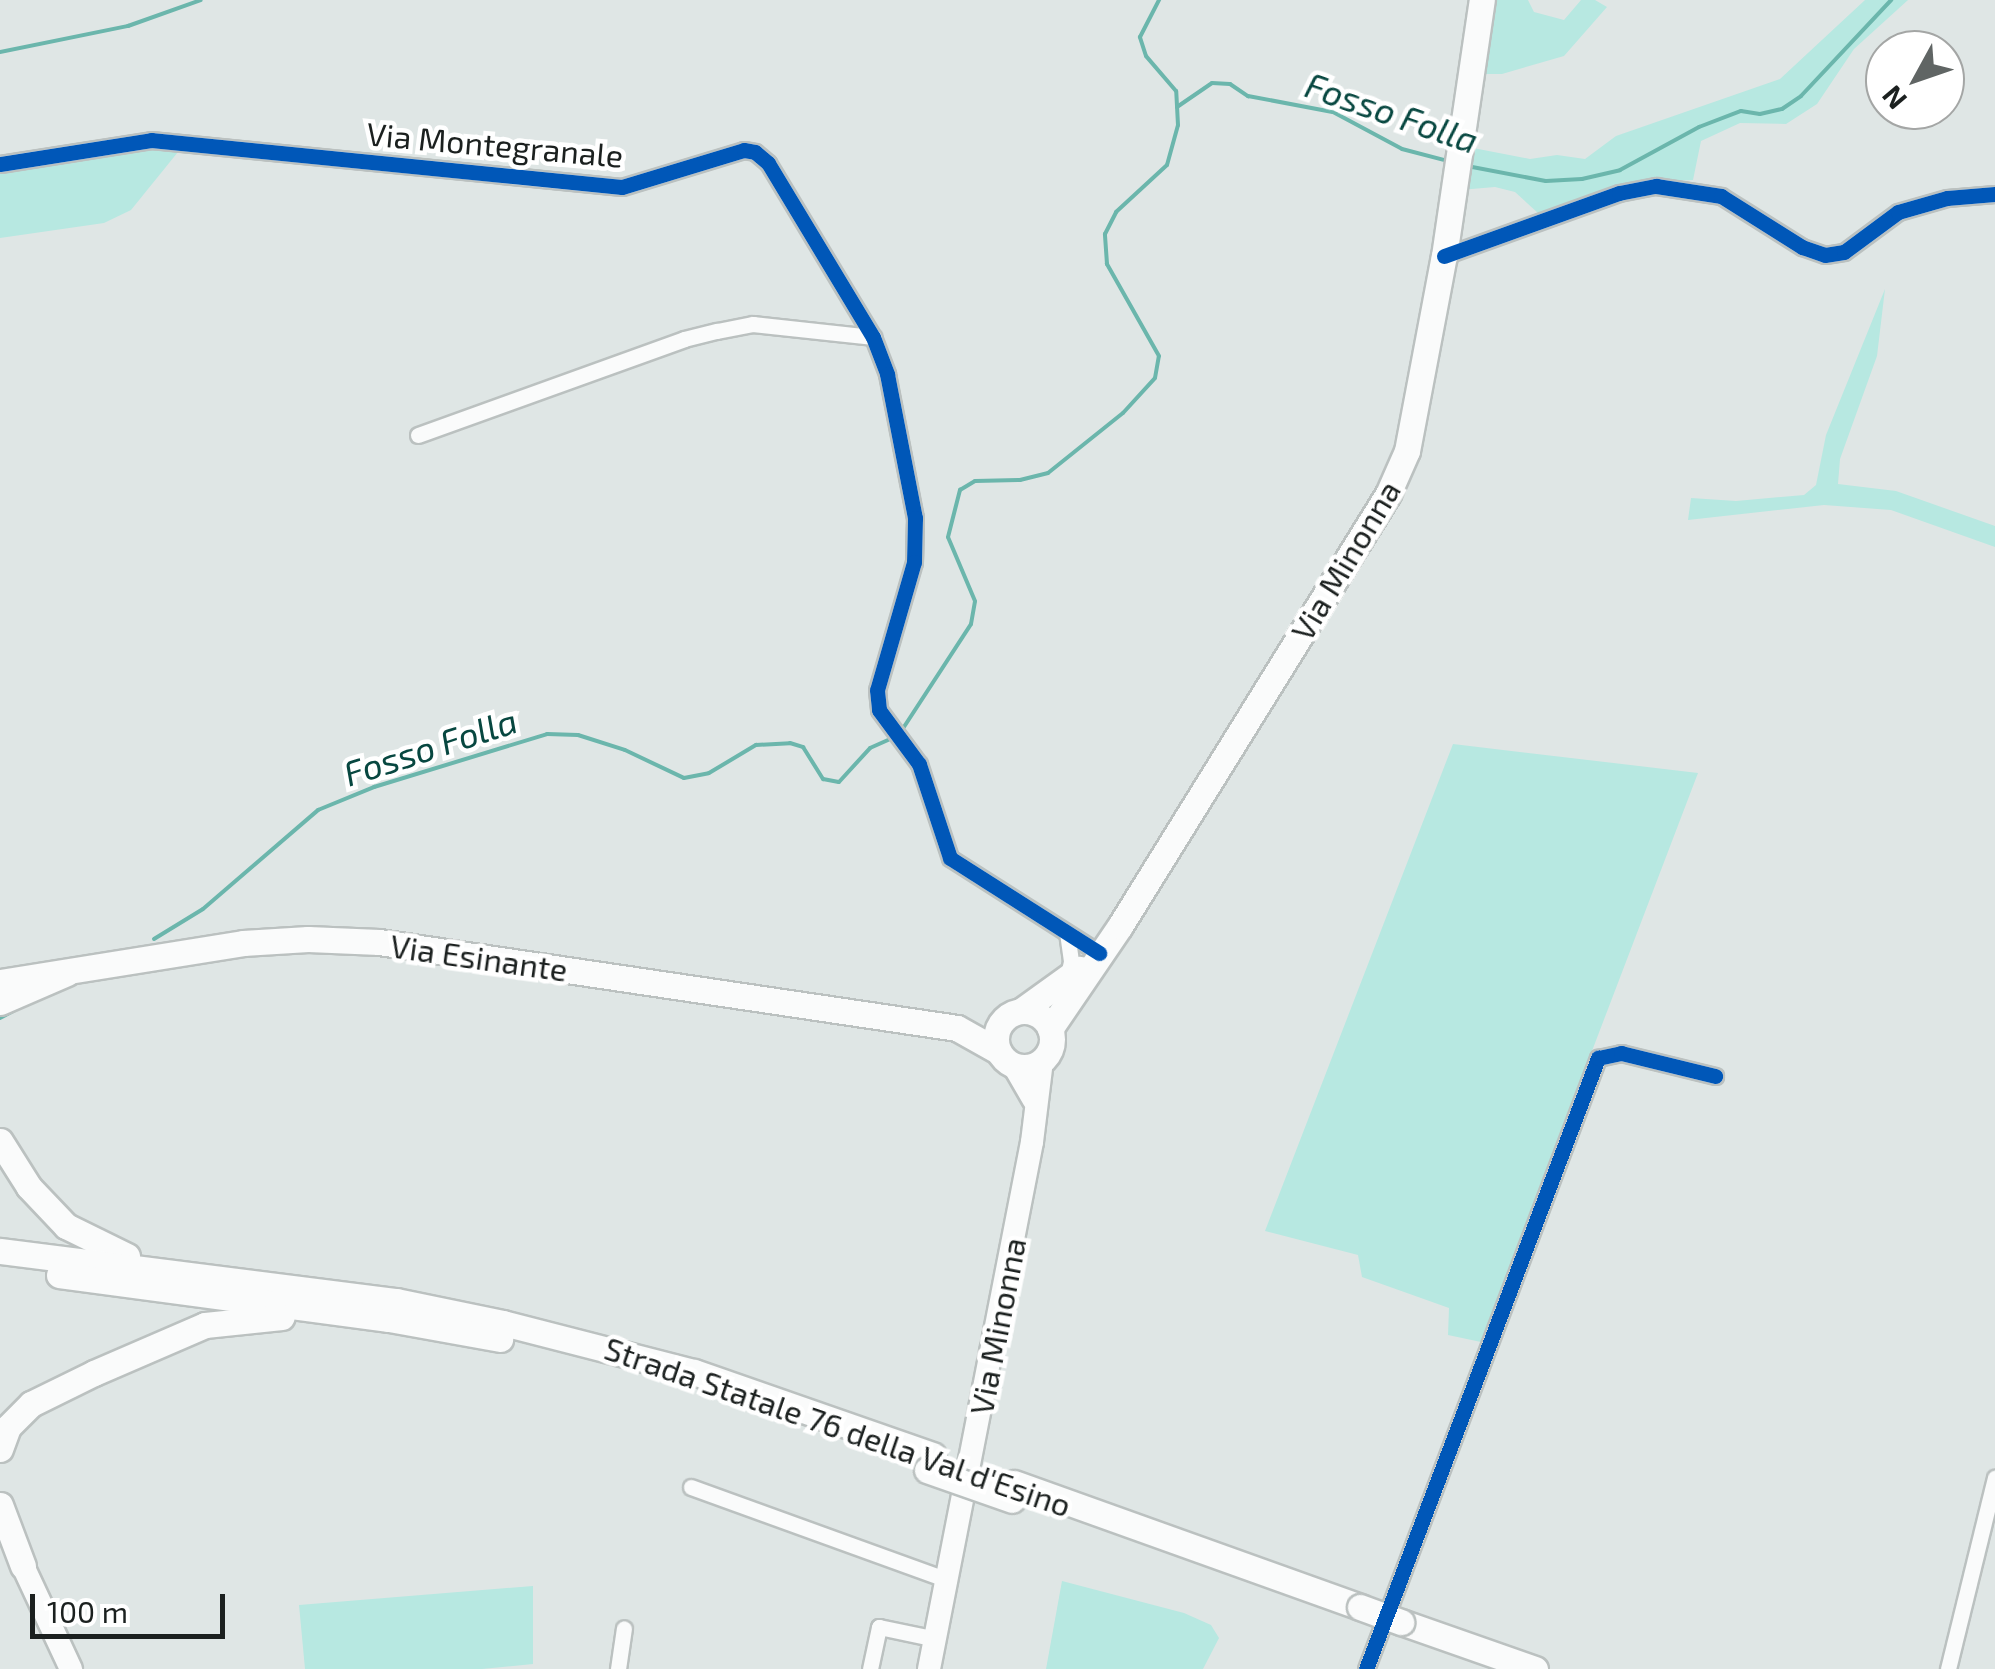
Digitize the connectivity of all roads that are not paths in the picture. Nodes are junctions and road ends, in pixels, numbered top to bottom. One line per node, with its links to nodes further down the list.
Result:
1 (1482, 0): 4 (main road, Via Minonna)
2 (0, 164): 5 (street, Via Montegranale)
3 (1995, 194): 4 (street)
4 (1444, 256): 8 (main road, Via Minonna)
5 (873, 337): 6 (street); 7 (street, Via Montegranale)
6 (418, 435)
7 (1067, 934): 8 (street, Via Montegranale); 10 (street)
8 (1099, 953): 10 (main road, Via Minonna); 15 (main road, Via Minonna)
9 (67, 972): 11 (main road, Via Esinante); 12 (main road); 14 (main road, Via Esinante)
10 (1066, 979): 13 (main road, Via Minonna)
11 (0, 982)
12 (0, 1002)
13 (1014, 1013): 14 (main road, Via Esinante); 15 (main road); 16 (main road)
14 (957, 1028): 16 (main road, Via Esinante)
15 (1050, 1029): 17 (main road)
16 (1006, 1058): 17 (main road); 19 (main road)
17 (1042, 1061): 19 (main road, Via Minonna)
18 (1715, 1076): 41 (street)
19 (1034, 1100): 33 (main road, Via Minonna)
20 (0, 1141): 23 (main road)
21 (0, 1252): 23 (main road, Strada Statale 76 della Val d'Esino)
22 (0, 1267): 24 (main road, Strada Statale 76 della Val d'Esino)
23 (174, 1271): 28 (main road, Strada Statale 76 della Val d'Esino)
24 (502, 1340): 26 (main road); 28 (main road, Strada Statale 76 della Val d'Esino)
25 (0, 1402): 26 (main road)
26 (31, 1404): 27 (main road)
27 (0, 1449)
28 (930, 1462): 35 (main road, Strada Statale 76 della Val d'Esino)
29 (1995, 1478): 44 (street)
30 (690, 1487): 33 (street)
31 (0, 1505): 32 (main road)
32 (23, 1566): 37 (main road)
33 (948, 1580): 36 (main road, Via Minonna)
34 (624, 1628): 38 (street)
35 (1397, 1629): 42 (main road, Strada Statale 76 della Val d'Esino); 43 (main road, Strada Statale 76 della Val d'Esino)
36 (936, 1639): 39 (street); 40 (main road, Via Minonna)
37 (71, 1669)
38 (618, 1669)
39 (870, 1669)
40 (929, 1669)
41 (1366, 1669)
42 (1484, 1669)
43 (1535, 1669)
44 (1948, 1669)

